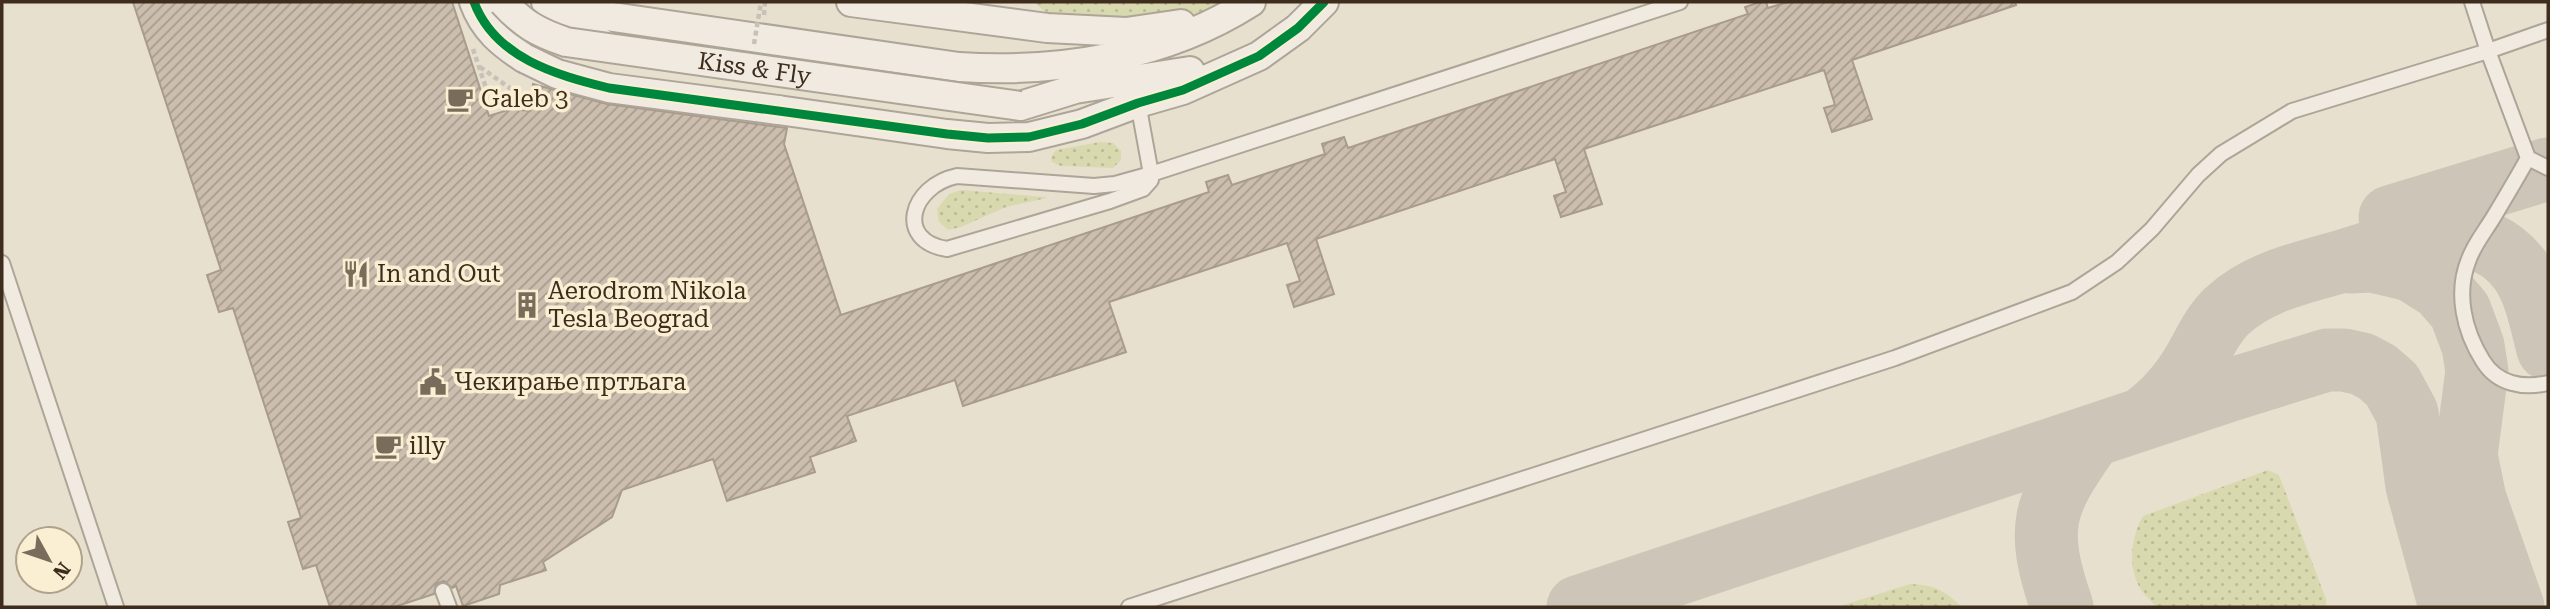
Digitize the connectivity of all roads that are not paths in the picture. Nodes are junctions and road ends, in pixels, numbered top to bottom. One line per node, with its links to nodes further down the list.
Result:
1 (474, 2): 13 (street, bridge)
2 (503, 2): 13 (street, Kiss & Fly, bridge)
3 (546, 2): 12 (street)
4 (570, 2): 12 (street)
5 (850, 2): 9 (street)
6 (1324, 2): 13 (street)
7 (1681, 2): 16 (lane)
8 (2472, 2): 11 (lane)
9 (1244, 6): 12 (street)
10 (2548, 30): 11 (lane)
11 (2488, 51): 14 (lane); 22 (lane)
12 (1074, 63)
13 (1135, 92): 16 (lane)
14 (2528, 158): 15 (lane); 18 (lane)
15 (2548, 169)
16 (1151, 174): 16 (lane)
17 (2, 263): 20 (lane)
18 (2548, 383)
19 (443, 591): 21 (lane)
20 (116, 607)
21 (449, 607)
22 (1129, 607)

